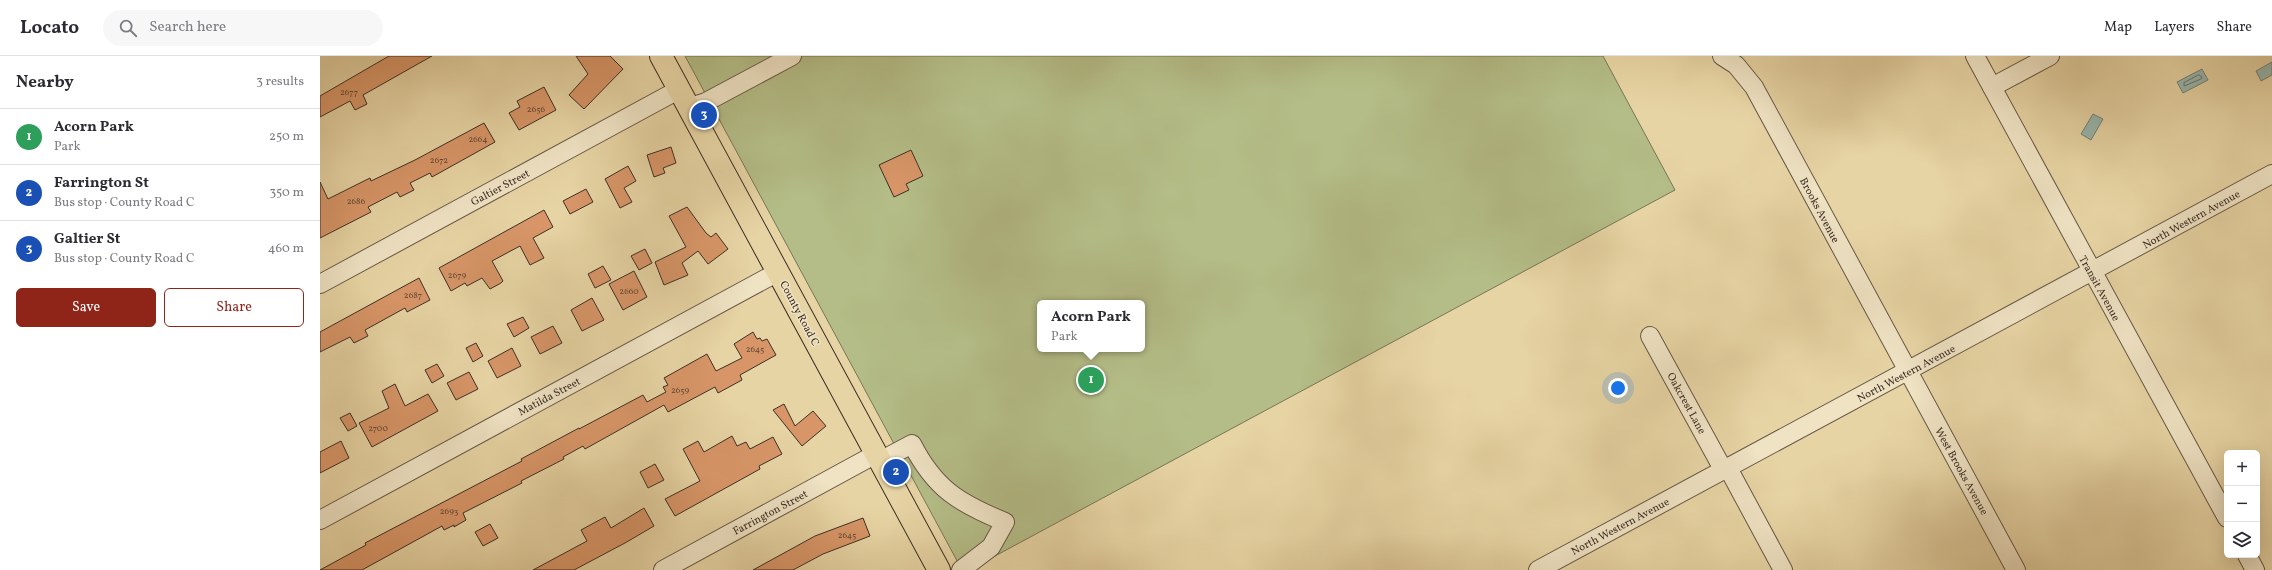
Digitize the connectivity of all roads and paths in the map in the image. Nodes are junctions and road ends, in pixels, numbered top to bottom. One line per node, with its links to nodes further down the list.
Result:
1 (661, 56): 7 (main road, County Road C)
2 (792, 56): 7 (street, Galtier Street)
3 (1722, 56): 13 (street, Brooks Avenue)
4 (1976, 56): 6 (street, Transit Avenue)
5 (2050, 56): 6 (street)
6 (1992, 87): 10 (street, Transit Avenue)
7 (685, 98): 9 (main road, County Road C); 11 (street, Galtier Street)
8 (2272, 174): 10 (street, North Western Avenue)
9 (778, 272): 14 (main road, County Road C); 17 (street, Matilda Street)
10 (2092, 272): 13 (street, North Western Avenue); 16 (street, Transit Avenue)
11 (320, 284)
12 (1650, 336): 15 (street, Oakcrest Lane)
13 (1908, 372): 15 (street, North Western Avenue); 24 (street, West Brooks Avenue)
14 (878, 458): 19 (street, Farrington Street); 20 (main road, County Road C); 21 (street, Farrington Street)
15 (1726, 470): 22 (street, North Western Avenue); 23 (street, Oakcrest Lane)
16 (2224, 513)
17 (320, 520)
18 (2249, 558): 25 (street)
19 (663, 570)
20 (939, 570)
21 (961, 570)
22 (1538, 570)
23 (1783, 570)
24 (2016, 570)
25 (2255, 570)

